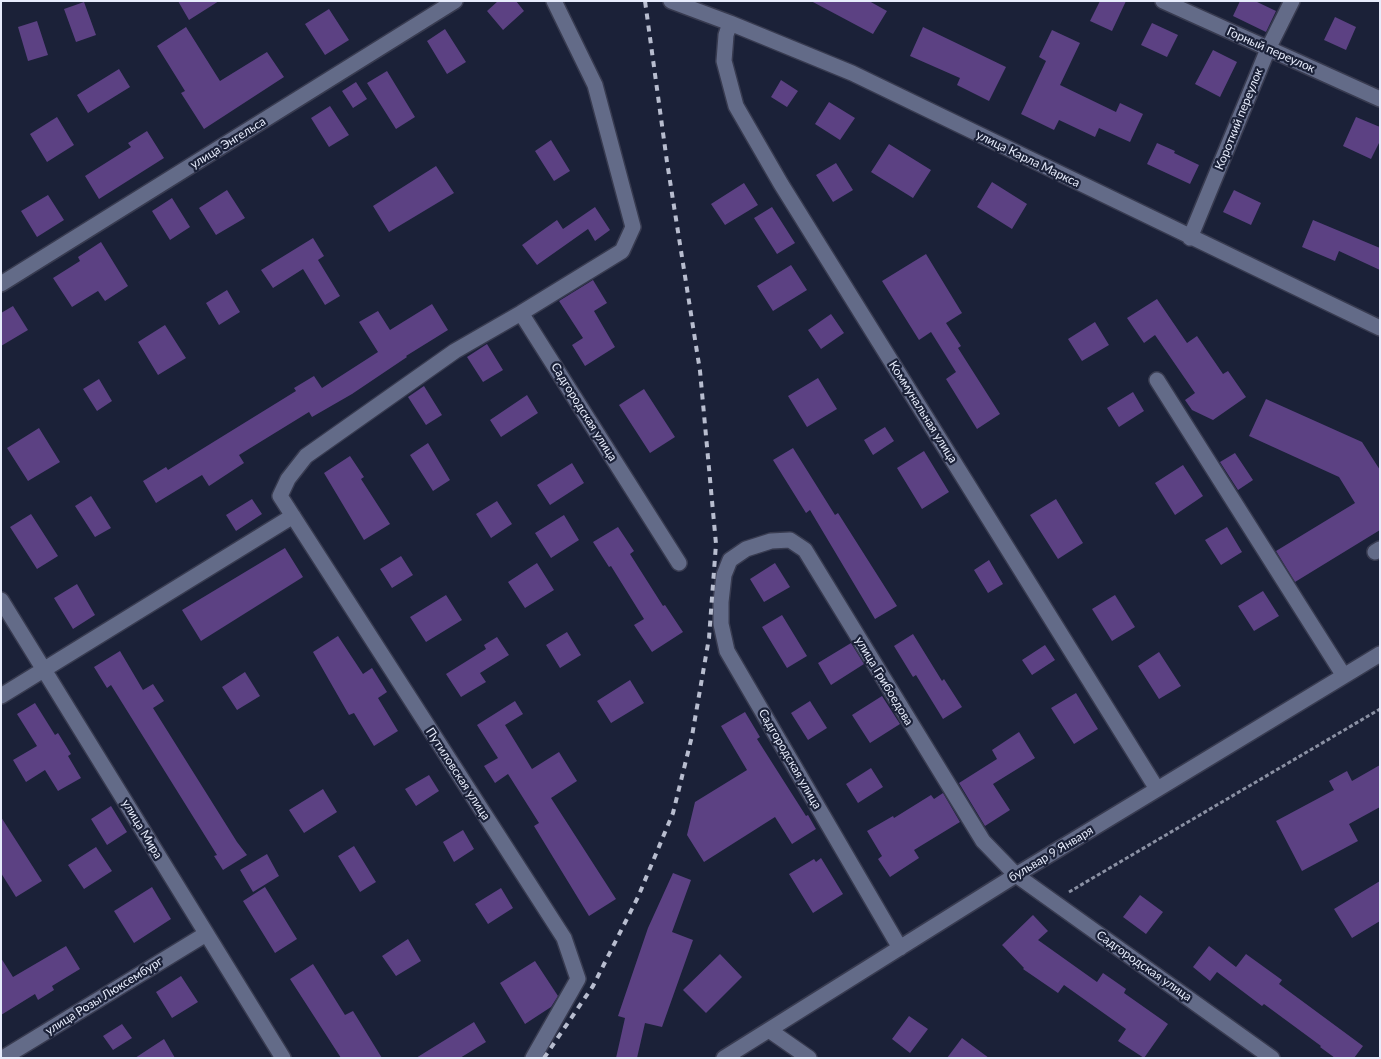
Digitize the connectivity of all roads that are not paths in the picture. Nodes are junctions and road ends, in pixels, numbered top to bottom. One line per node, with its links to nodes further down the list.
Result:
1 (455, 1): 10 (street, улица Энгельса)
2 (554, 1): 11 (street)
3 (672, 1): 6 (street, улица Карла Маркса)
4 (1163, 1): 7 (street, Горный переулок)
5 (1292, 1): 7 (street, Короткий переулок)
6 (730, 23): 9 (street, улица Карла Маркса); 22 (street, Коммунальная улица)
7 (1268, 49): 8 (street, Горный переулок); 9 (street, Короткий переулок)
8 (1380, 99)
9 (1190, 238): 12 (street, улица Карла Маркса)
10 (1, 284)
11 (521, 313): 14 (street, Путиловская улица); 16 (street, Садгородская улица)
12 (1380, 328)
13 (1157, 380): 20 (street)
14 (293, 516): 19 (street); 29 (street, Путиловская улица)
15 (730, 560): 23 (street, улица Грибоедова); 25 (street, Садгородская улица)
16 (679, 563)
17 (1, 600): 19 (street, улица Мира)
18 (1380, 654): 20 (street, бульвар 9 Января)
19 (44, 669): 21 (street); 24 (street, улица Мира)
20 (1344, 676): 22 (street, бульвар 9 Января)
21 (1, 696)
22 (1157, 789): 23 (street, бульвар 9 Января)
23 (1016, 875): 25 (street, бульвар 9 Января); 32 (street, Садгородская улица)
24 (206, 934): 27 (street, улица Розы Люксембург); 28 (street, улица Мира)
25 (900, 948): 26 (street, бульвар 9 Января)
26 (769, 1030): 30 (street, бульвар 9 Января); 31 (street)
27 (3, 1058)
28 (283, 1058)
29 (533, 1058)
30 (724, 1058)
31 (809, 1058)
32 (1272, 1058)

